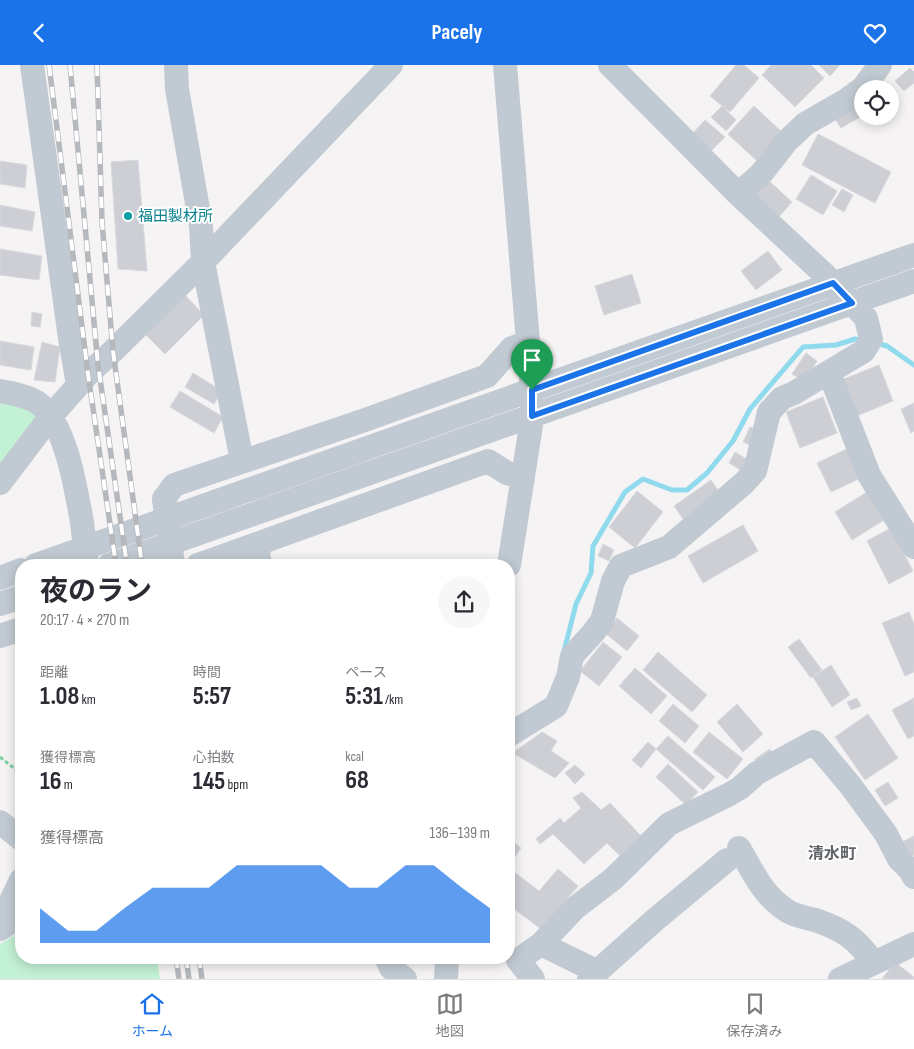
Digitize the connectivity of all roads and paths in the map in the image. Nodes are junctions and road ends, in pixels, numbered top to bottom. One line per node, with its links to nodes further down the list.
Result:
1 (32, 65): 15 (street)
2 (176, 65): 9 (street)
3 (392, 65): 9 (street)
4 (505, 65): 13 (street)
5 (610, 65): 7 (street)
6 (880, 65): 7 (street)
7 (738, 194): 11 (street)
8 (914, 255): 11 (street)
9 (203, 263): 15 (street); 20 (street)
10 (914, 281): 12 (street)
11 (833, 283): 12 (street); 16 (street)
12 (852, 303): 14 (street); 19 (street)
13 (528, 342): 16 (street); 20 (street)
14 (830, 372): 23 (street); 37 (street)
15 (78, 385): 18 (street)
16 (532, 390): 19 (street); 25 (street)
17 (0, 391): 18 (street)
18 (51, 416): 22 (street); 26 (street, bridge)
19 (532, 416): 21 (street); 27 (street)
20 (242, 461): 28 (street, bridge)
21 (523, 478): 24 (street); 30 (street)
22 (0, 483)
23 (914, 547)
24 (258, 555): 29 (street)
25 (53, 559)
26 (86, 559)
27 (126, 559)
28 (173, 559)
29 (234, 559)
30 (510, 559)
31 (15, 572): 32 (street)
32 (0, 578)
33 (15, 599): 34 (street)
34 (0, 604)
35 (15, 631): 36 (street)
36 (0, 636)
37 (515, 731)
38 (0, 757): 39 (path)
39 (15, 769)
40 (0, 822): 41 (street)
41 (15, 834)
42 (914, 877): 45 (street)
43 (15, 892): 44 (street)
44 (10, 923)
45 (541, 944): 49 (street); 51 (street)
46 (914, 944): 47 (street)
47 (873, 963): 49 (street); 52 (street)
48 (447, 964): 50 (street)
49 (593, 976)
50 (446, 979)
51 (533, 979)
52 (840, 979)

